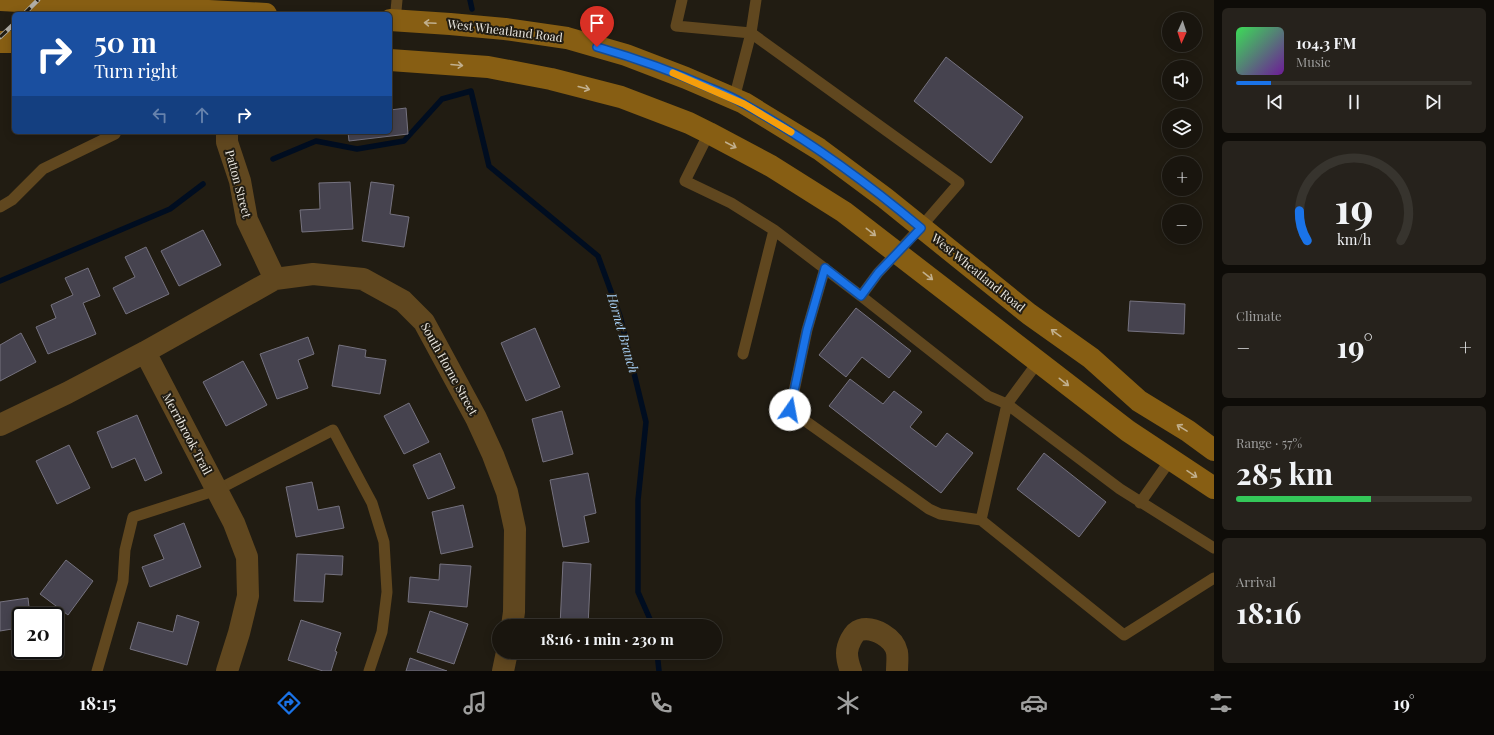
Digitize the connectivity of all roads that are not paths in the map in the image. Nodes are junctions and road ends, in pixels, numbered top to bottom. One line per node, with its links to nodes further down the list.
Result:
1 (0, 0): 4 (main road)
2 (682, 0): 7 (lane)
3 (756, 0): 7 (lane)
4 (233, 9): 5 (main road)
5 (253, 12)
6 (394, 14): 11 (main road, West Wheatland Road, one-way to 6)
7 (751, 33): 11 (lane); 16 (lane)
8 (0, 42): 9 (main road)
9 (12, 42)
10 (392, 60): 12 (main road, one-way to 12)
11 (734, 99): 16 (main road, West Wheatland Road)
12 (709, 133): 17 (lane); 18 (main road, one-way to 18)
13 (115, 134): 15 (lane)
14 (227, 134): 20 (street, Patton Street)
15 (0, 206)
16 (921, 228): 18 (lane); 27 (main road, West Wheatland Road, one-way to 16)
17 (774, 230): 19 (lane); 23 (lane)
18 (897, 253): 21 (lane); 24 (main road, one-way to 24)
19 (825, 268): 21 (lane); 32 (lane)
20 (275, 279): 22 (street, South Horne Street); 35 (street, South Horne Street)
21 (861, 296): 25 (lane)
22 (145, 352): 26 (street); 30 (street, Merribrook Trail)
23 (743, 354)
24 (1038, 362): 25 (lane); 28 (main road, one-way to 28)
25 (1007, 404): 31 (lane); 32 (lane)
26 (0, 425)
27 (1214, 450)
28 (1171, 459): 29 (main road, one-way to 29); 31 (lane)
29 (1214, 488)
30 (217, 490): 37 (lane); 38 (street, Merribrook Trail); 39 (lane)
31 (1140, 503): 33 (lane)
32 (981, 520): 34 (lane)
33 (1214, 548)
34 (1214, 578)
35 (513, 619)
36 (506, 659): 40 (street)
37 (97, 671)
38 (227, 671)
39 (369, 671)
40 (503, 671)
41 (851, 671): 42 (street)
42 (896, 671)

